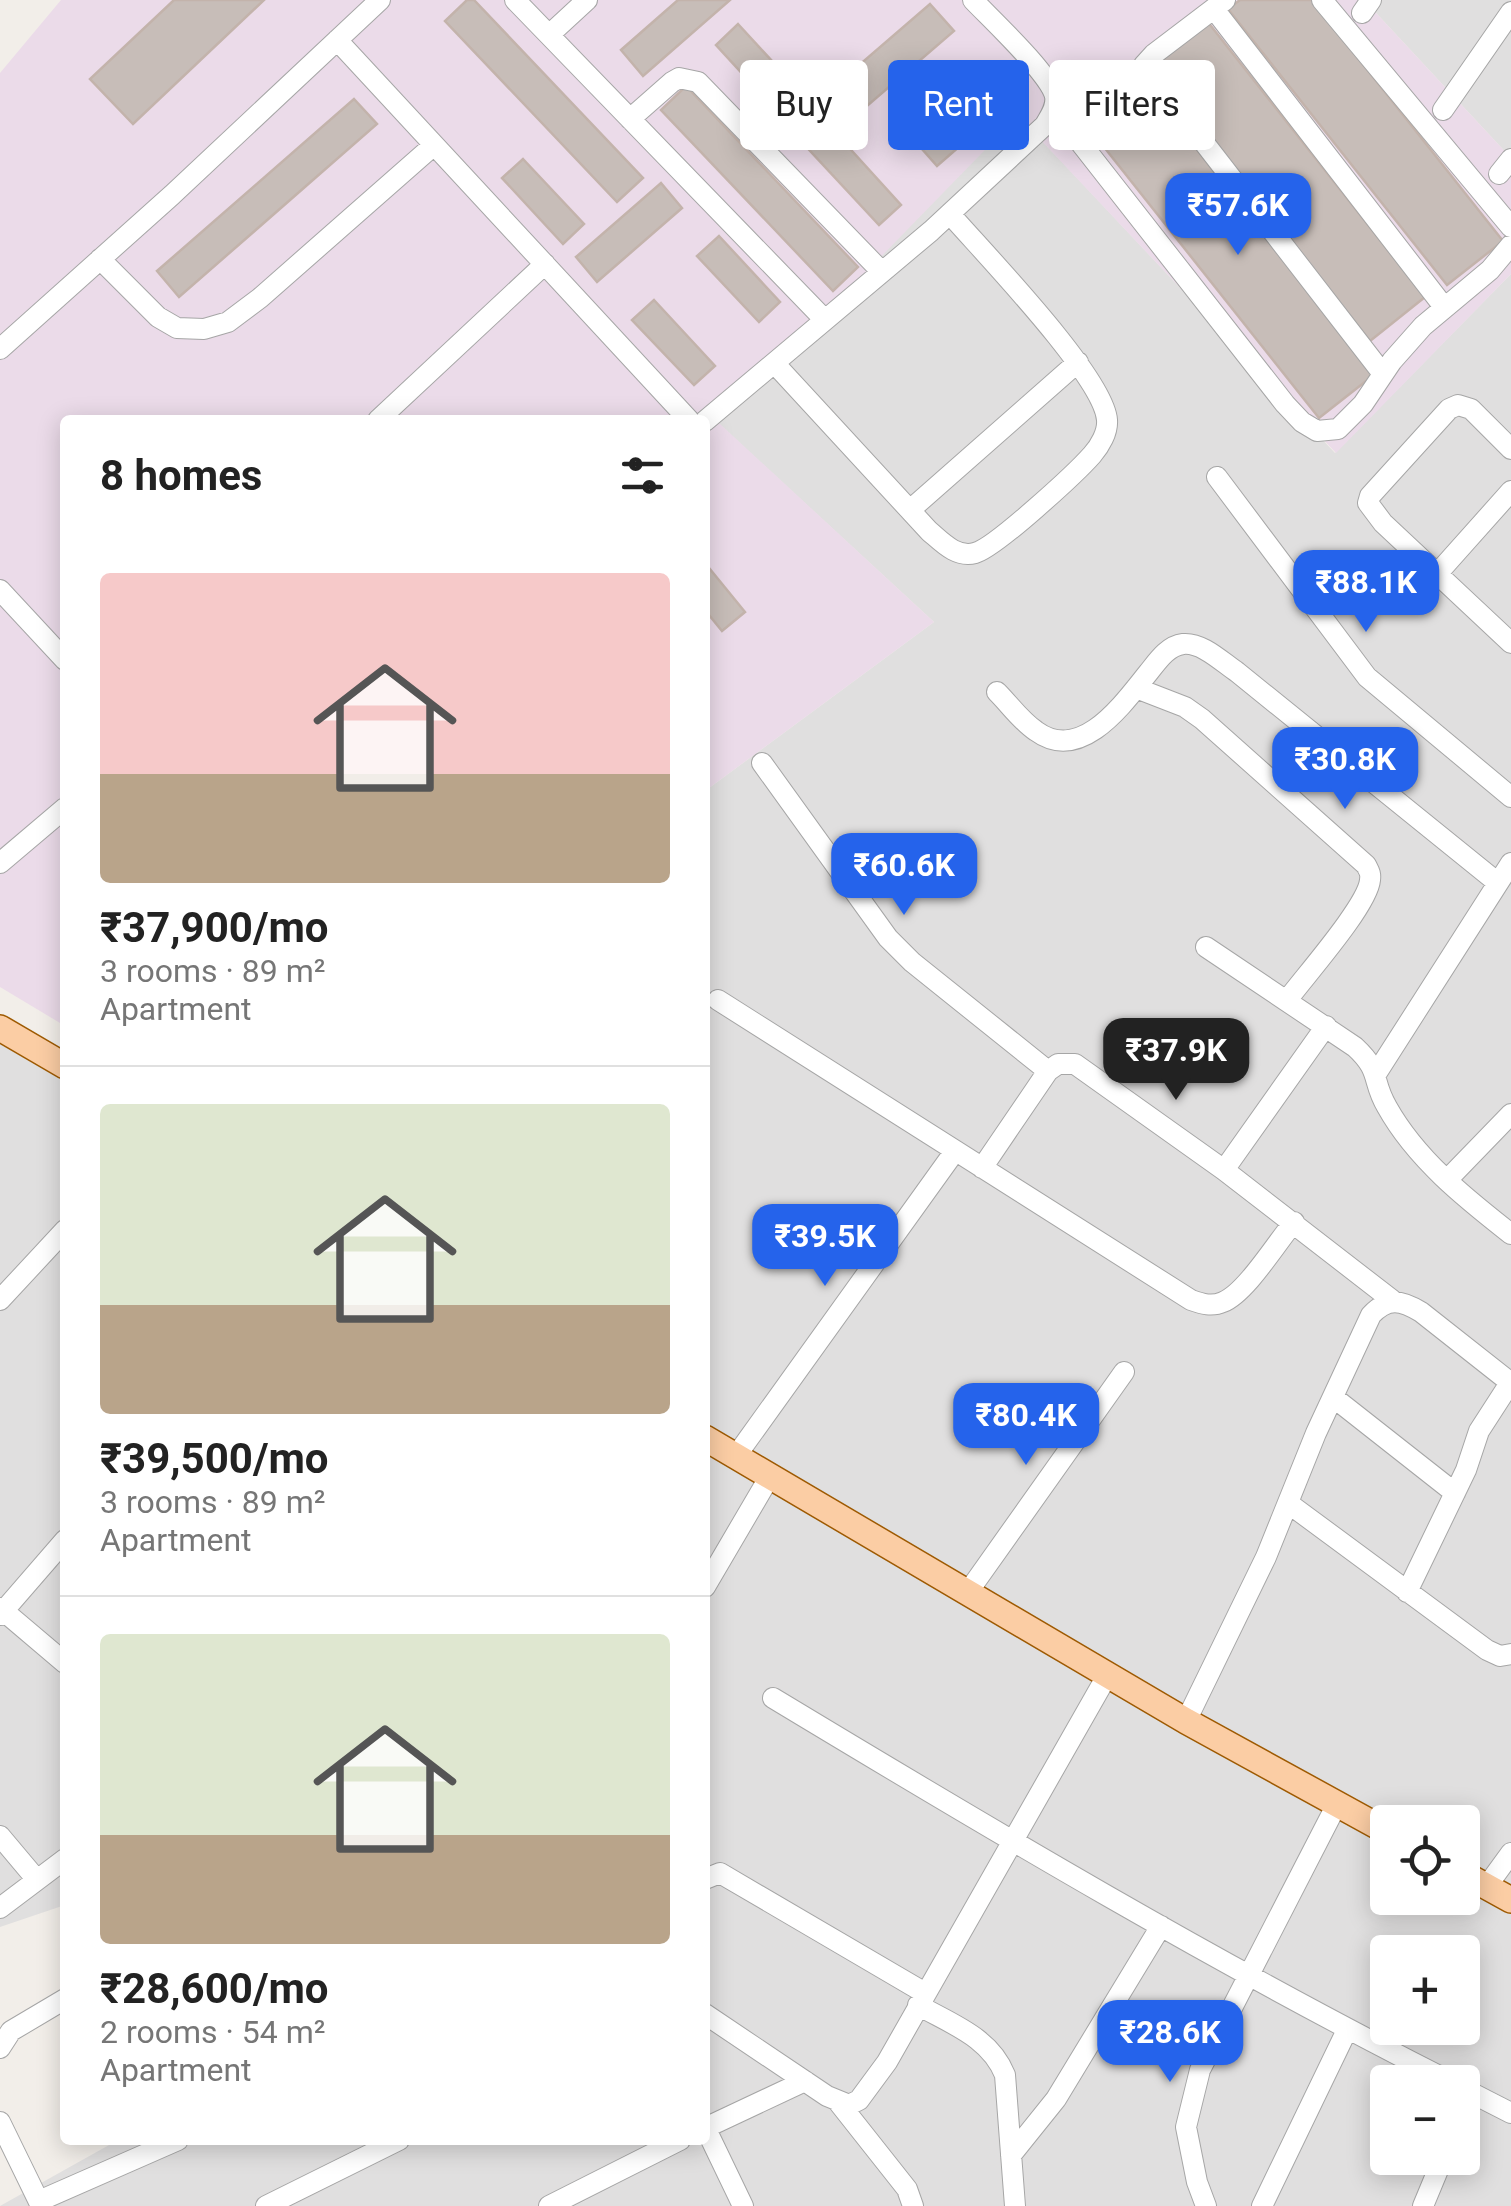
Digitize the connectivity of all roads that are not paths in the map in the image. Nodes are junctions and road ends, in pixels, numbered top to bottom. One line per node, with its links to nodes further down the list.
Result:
1 (380, 0): 9 (street)
2 (515, 0): 8 (street)
3 (587, 0): 8 (street)
4 (973, 0): 11 (street)
5 (1322, 0): 19 (street)
6 (1220, 4): 10 (street); 24 (street)
7 (1508, 23): 12 (street)
8 (549, 35): 14 (street)
9 (337, 40): 15 (street); 21 (street)
10 (1150, 60)
11 (1049, 86)
12 (1444, 110)
13 (1049, 116): 18 (street)
14 (630, 119): 23 (street); 25 (street)
15 (434, 144): 21 (street); 22 (street)
16 (1086, 150): 29 (street)
17 (1210, 150): 29 (street)
18 (950, 214): 23 (street); 27 (street)
19 (1511, 227)
20 (1511, 245): 24 (street)
21 (100, 259): 26 (street)
22 (545, 264): 30 (street); 31 (street)
23 (882, 272): 25 (street)
24 (1444, 307): 29 (street)
25 (824, 319): 28 (street)
26 (0, 349)
27 (1078, 362): 36 (street); 36 (street)
28 (775, 364): 32 (street); 36 (street)
29 (1383, 374)
30 (383, 415)
31 (684, 415)
32 (710, 418)
33 (1511, 449): 37 (street)
34 (1216, 478): 44 (street)
35 (1511, 491): 37 (street)
36 (910, 510)
37 (1437, 574): 39 (street)
38 (0, 590): 40 (street)
39 (1511, 643)
40 (60, 655)
41 (1136, 688): 42 (street); 48 (street); 50 (street)
42 (998, 692)
43 (762, 763): 55 (street)
44 (1511, 797)
45 (60, 812): 46 (street)
46 (0, 863)
47 (1511, 863): 48 (street)
48 (1498, 883): 56 (street)
49 (1206, 947): 50 (street)
50 (1288, 999): 52 (street)
51 (718, 1000): 58 (street)
52 (1326, 1026): 56 (street); 60 (street)
53 (0, 1028): 54 (main road)
54 (60, 1063)
55 (1048, 1071): 59 (street); 60 (street)
56 (1376, 1074): 61 (street)
57 (1511, 1114): 61 (street)
58 (955, 1151): 59 (street); 71 (street)
59 (982, 1168): 62 (street)
60 (1224, 1170): 62 (street)
61 (1447, 1180): 63 (street)
62 (1294, 1222): 66 (street)
63 (1511, 1234)
64 (60, 1235): 65 (street)
65 (0, 1300)
66 (1392, 1300): 68 (street); 69 (street)
67 (1124, 1372): 77 (street)
68 (1511, 1383): 73 (street)
69 (1333, 1397): 73 (street); 74 (street)
70 (710, 1441): 71 (main road)
71 (736, 1456): 72 (main road)
72 (770, 1476): 76 (street); 77 (main road)
73 (1455, 1493): 78 (street)
74 (1288, 1504): 78 (street); 84 (street)
75 (60, 1546): 79 (street)
76 (710, 1579)
77 (968, 1592): 82 (main road)
78 (1407, 1592): 80 (street)
79 (1, 1611): 81 (street)
80 (1511, 1654)
81 (60, 1659)
82 (1108, 1674): 84 (main road); 88 (street)
83 (773, 1698): 88 (street)
84 (1186, 1721): 85 (main road)
85 (1337, 1804): 86 (main road); 98 (street)
86 (1370, 1822)
87 (0, 1836): 92 (street)
88 (1012, 1842): 97 (street); 99 (street)
89 (1511, 1854): 94 (street)
90 (60, 1863): 92 (street)
91 (710, 1877): 99 (street)
92 (37, 1880): 96 (street)
93 (1480, 1882): 94 (main road)
94 (1487, 1886): 95 (main road)
95 (1511, 1900)
96 (0, 1908)
97 (1161, 1926): 98 (street); 115 (street)
98 (1248, 1975): 102 (street); 123 (street)
99 (921, 1999): 107 (street); 115 (street)
100 (60, 2003): 103 (street)
101 (710, 2017): 105 (street)
102 (1347, 2030): 104 (street); 124 (street)
103 (4, 2033)
104 (1417, 2065)
105 (806, 2081): 107 (street); 110 (street)
106 (1480, 2097): 108 (street)
107 (839, 2103): 121 (street)
108 (1511, 2113)
109 (0, 2122): 117 (street)
110 (710, 2126)
111 (710, 2138): 120 (street)
112 (167, 2145): 117 (street)
113 (389, 2145): 118 (street)
114 (670, 2145): 119 (street)
115 (1011, 2154): 122 (street)
116 (1436, 2175): 125 (street)
117 (40, 2204)
118 (266, 2206)
119 (549, 2206)
120 (743, 2206)
121 (913, 2206)
122 (1015, 2206)
123 (1206, 2206)
124 (1262, 2206)
125 (1423, 2206)

